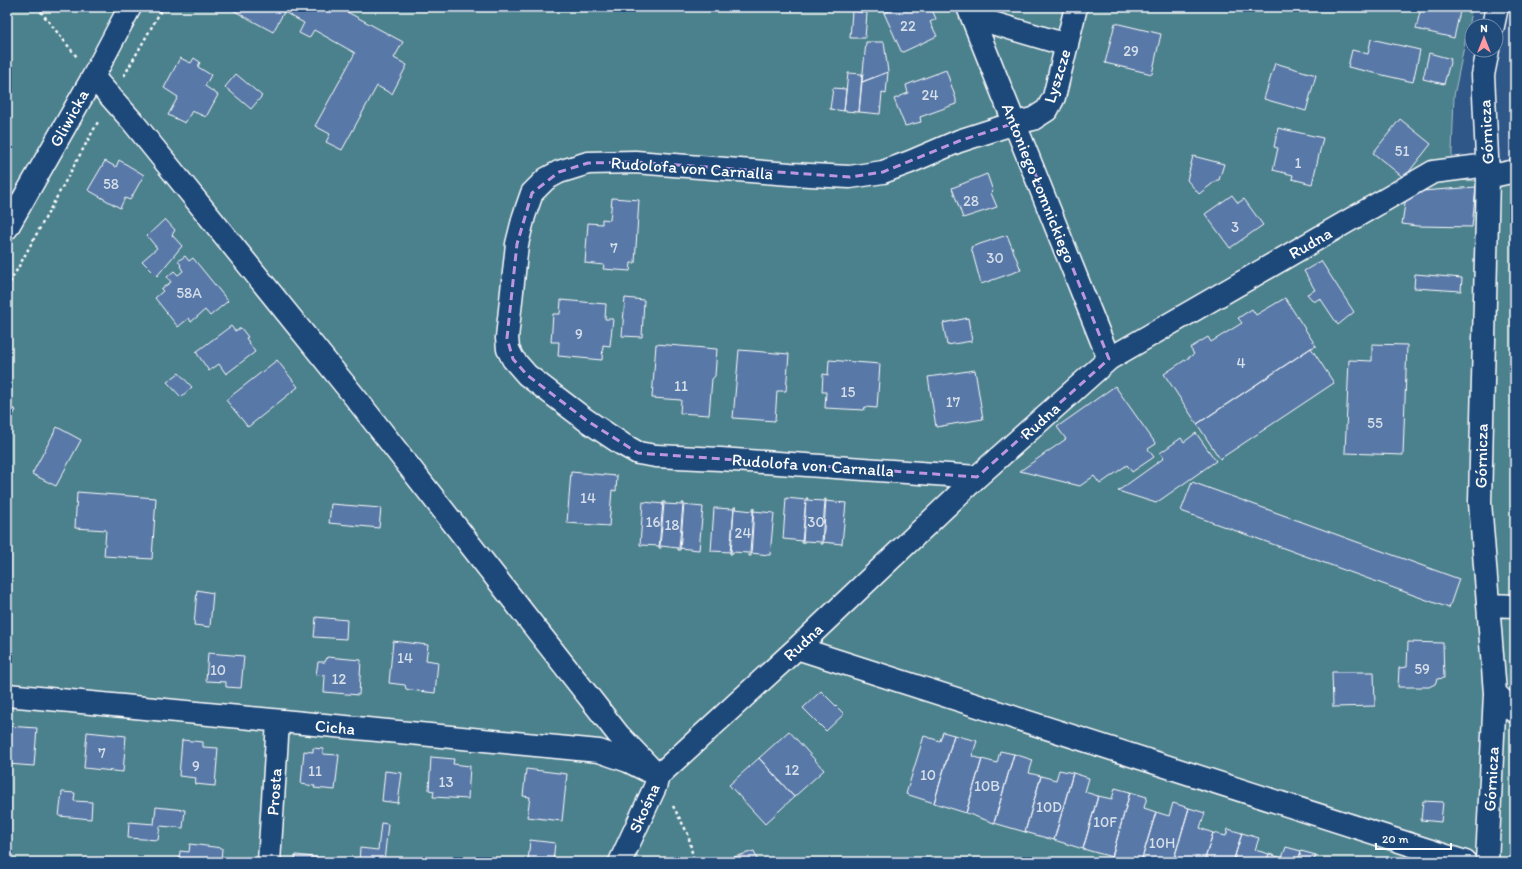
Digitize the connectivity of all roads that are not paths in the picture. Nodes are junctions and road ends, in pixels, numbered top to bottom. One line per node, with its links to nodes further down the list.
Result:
1 (130, 7): 8 (street, Gliwicka)
2 (1076, 7): 6 (street, Lyszcze)
3 (1497, 7): 5 (street)
4 (970, 12): 6 (street); 9 (street, Antoniego Łomnickiego)
5 (1495, 18)
6 (1067, 45): 9 (street, Lyszcze)
7 (1486, 58): 10 (street, Górnicza)
8 (93, 77): 12 (street, Gliwicka); 22 (street)
9 (1015, 123): 13 (street, Antoniego Łomnickiego); 14 (street, Rudolofa von Carnalla)
10 (1488, 171): 11 (street, Rudna); 13 (street, Rudna); 15 (street, Górnicza)
11 (1515, 171)
12 (7, 228)
13 (1109, 359): 14 (street, Rudna)
14 (977, 477): 17 (street, Rudna)
15 (1489, 605): 16 (street); 18 (street, Górnicza)
16 (1515, 606)
17 (797, 648): 22 (street, Rudna); 25 (street)
18 (1495, 693): 20 (street); 26 (street, Górnicza)
19 (7, 695): 21 (street, Cicha)
20 (1515, 712)
21 (278, 722): 22 (street, Cicha); 23 (street, Prosta)
22 (656, 782): 24 (street, Skośna)
23 (269, 862)
24 (620, 862)
25 (1465, 862)
26 (1487, 862)

